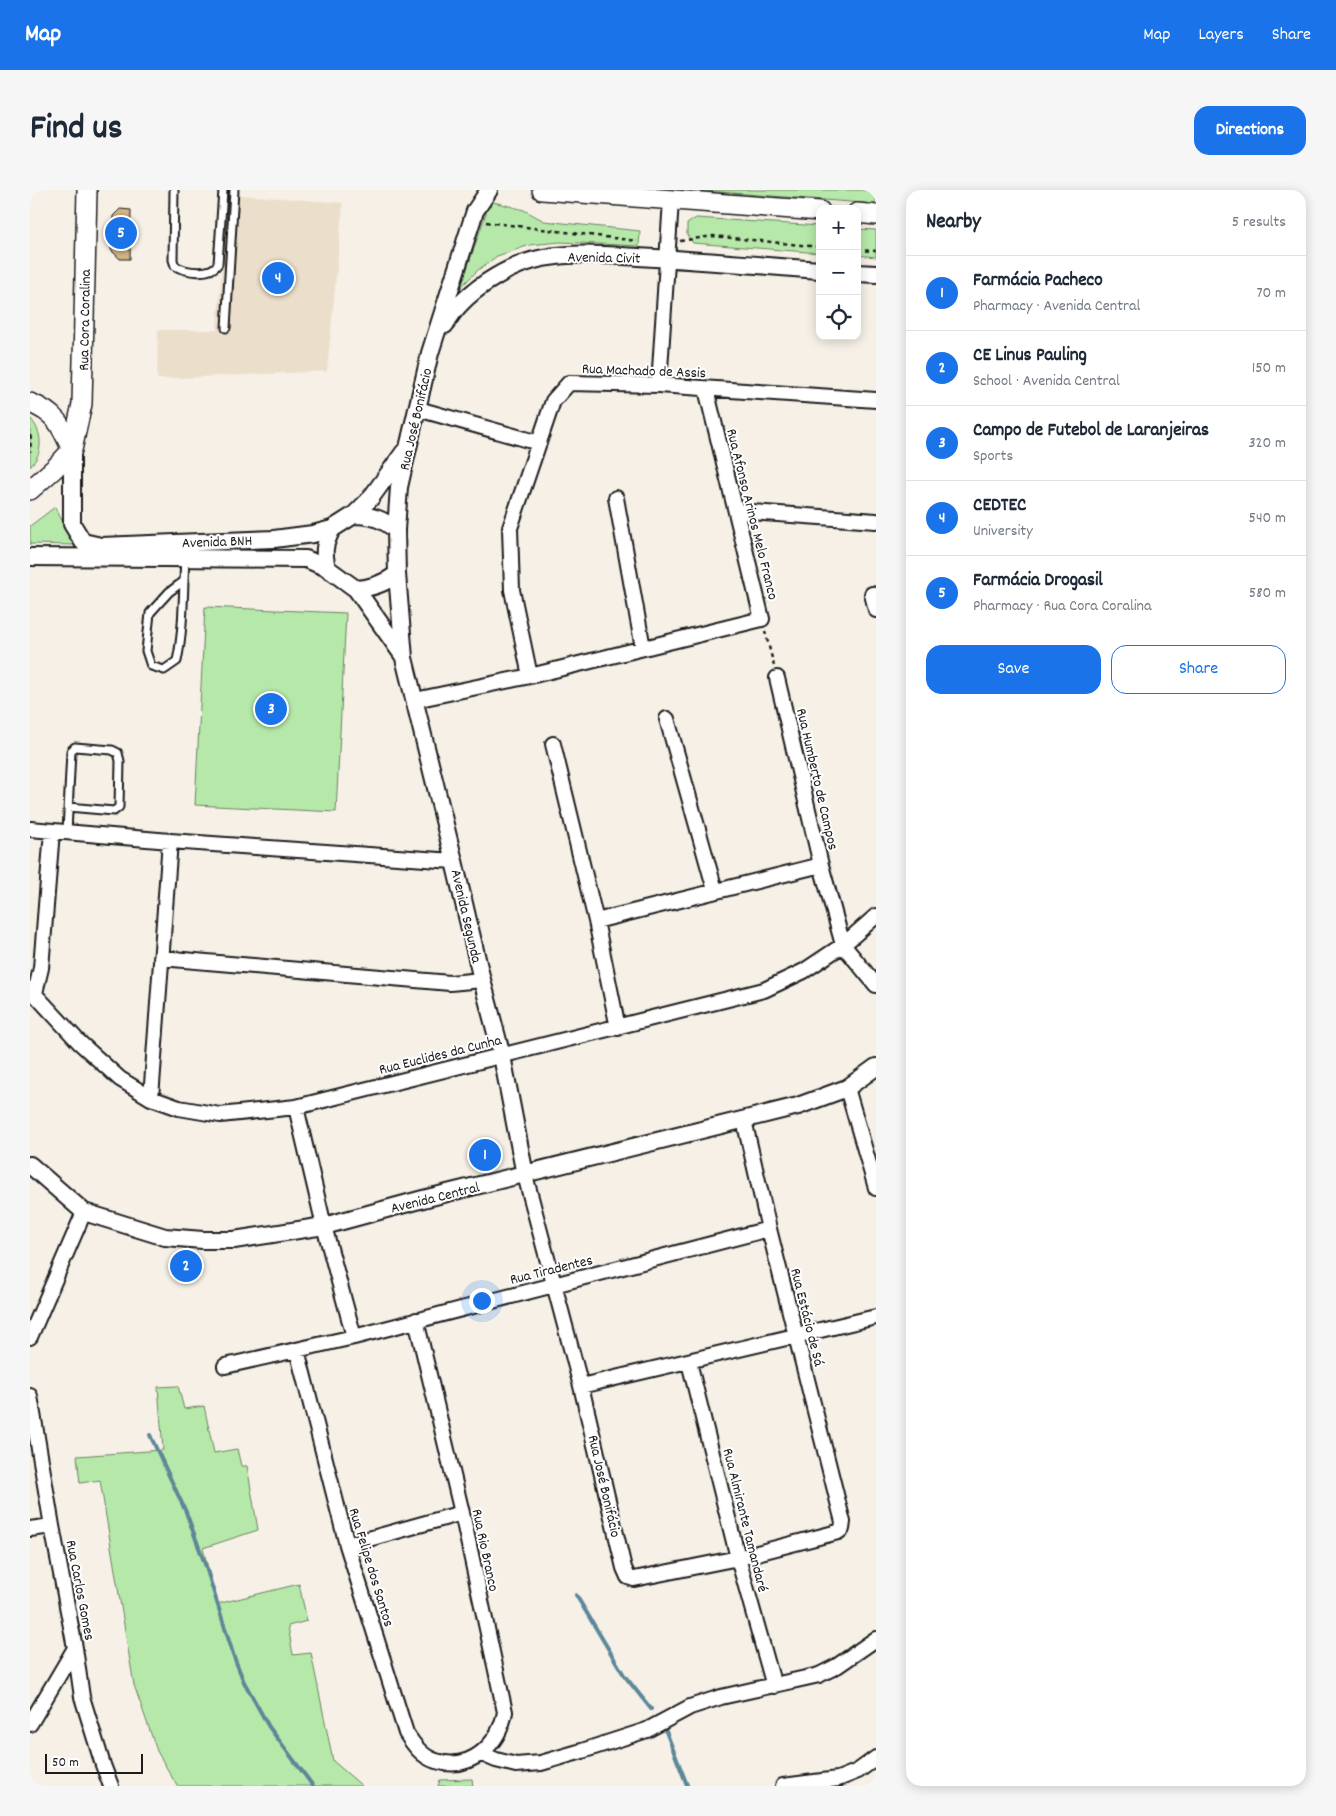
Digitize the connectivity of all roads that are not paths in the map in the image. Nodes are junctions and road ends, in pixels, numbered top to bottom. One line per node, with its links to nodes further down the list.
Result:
1 (88, 190): 24 (main road, Rua Cora Coralina)
2 (174, 190): 3 (lane)
3 (223, 190)
4 (234, 190): 15 (lane)
5 (489, 190): 16 (street, Rua José Bonifácio)
6 (542, 190): 7 (main road)
7 (671, 200): 8 (main road); 11 (street)
8 (816, 211)
9 (861, 214): 10 (main road)
10 (876, 215)
11 (668, 250): 12 (street, Avenida Civit); 16 (street, Avenida Civit); 17 (street)
12 (816, 269)
13 (861, 273): 14 (street)
14 (876, 274)
15 (226, 328)
16 (430, 353): 21 (street, Rua José Bonifácio)
17 (658, 385): 18 (street, Rua Machado de Assis); 22 (street, Rua Machado de Assis)
18 (706, 388): 19 (street, Rua Machado de Assis); 27 (street, Rua Afonso Arinos Melo Franco)
19 (876, 400)
20 (30, 403): 24 (main road)
21 (418, 408): 22 (street); 23 (street, Rua José Bonifácio)
22 (539, 443): 42 (street, Rua Machado de Assis)
23 (408, 446): 28 (street, Avenida BNH); 31 (street, Rua José Bonifácio)
24 (72, 450): 25 (main road); 30 (street, Avenida BNH)
25 (30, 490)
26 (616, 498): 40 (street)
27 (737, 511): 29 (street); 40 (street, Rua Afonso Arinos Melo Franco)
28 (354, 515): 30 (street, Avenida BNH); 31 (street)
29 (876, 520)
30 (332, 529): 34 (street)
31 (396, 530): 35 (street, Rua José Bonifácio)
32 (30, 557): 33 (street, Avenida BNH)
33 (185, 558): 34 (street, Avenida BNH); 36 (lane)
34 (327, 568): 37 (street, Avenida BNH)
35 (397, 574): 37 (street); 41 (street, Rua José Bonifácio)
36 (184, 581): 36 (lane)
37 (356, 589): 41 (street, Avenida BNH)
38 (872, 594): 39 (street)
39 (876, 610)
40 (643, 648): 42 (street, Rua Afonso Arinos Melo Franco)
41 (404, 658): 44 (street, Avenida Segunda)
42 (530, 676): 44 (street, Rua Afonso Arinos Melo Franco)
43 (777, 678): 53 (street, Rua Humberto de Campos)
44 (415, 700): 52 (street, Avenida Segunda)
45 (667, 719): 54 (street)
46 (553, 744): 56 (street)
47 (68, 807): 47 (lane); 50 (lane)
48 (30, 829): 49 (street)
49 (52, 831): 50 (street); 61 (street)
50 (66, 832): 51 (street)
51 (170, 841): 52 (street); 58 (street)
52 (454, 861): 59 (street, Avenida Segunda)
53 (821, 865): 54 (street); 57 (street, Rua Humberto de Campos)
54 (715, 890): 56 (street)
55 (876, 916): 57 (street, Rua Euclides da Cunha)
56 (596, 921): 62 (street)
57 (843, 945): 60 (street); 62 (street, Rua Euclides da Cunha)
58 (161, 958): 59 (street); 66 (street)
59 (482, 980): 63 (street, Avenida Segunda)
60 (876, 986)
61 (32, 993): 66 (street, Rua Euclides da Cunha)
62 (618, 1028): 63 (street, Rua Euclides da Cunha)
63 (502, 1056): 67 (street, Rua Euclides da Cunha); 70 (street, Avenida Segunda)
64 (876, 1067): 65 (street, Avenida Central)
65 (847, 1088): 68 (street, Avenida Central); 71 (street)
66 (151, 1098): 67 (street, Rua Euclides da Cunha)
67 (296, 1107): 73 (street)
68 (744, 1120): 70 (street, Avenida Central); 74 (street, Rua Estácio de Sá)
69 (30, 1165): 72 (street, Avenida Central)
70 (525, 1175): 73 (street, Avenida Central); 75 (street, Rua José Bonifácio)
71 (876, 1188)
72 (84, 1212): 73 (street, Avenida Central); 80 (street)
73 (324, 1226): 79 (street)
74 (769, 1230): 75 (street, Rua Tiradentes); 78 (street, Rua Estácio de Sá)
75 (556, 1285): 77 (street, Rua Tiradentes); 84 (street, Rua José Bonifácio)
76 (876, 1317): 78 (street)
77 (416, 1320): 79 (street, Rua Tiradentes); 86 (street, Rua Rio Branco)
78 (796, 1335): 82 (street); 87 (street, Rua Estácio de Sá)
79 (354, 1336): 81 (street, Rua Tiradentes)
80 (30, 1337)
81 (297, 1350): 83 (street, Rua Tiradentes); 90 (street, Rua Felipe dos Santos)
82 (689, 1362): 84 (street); 91 (street, Rua Almirante Tamandaré)
83 (225, 1366)
84 (581, 1386): 91 (street, Rua José Bonifácio)
85 (30, 1396): 88 (street, Rua Carlos Gomes)
86 (462, 1513): 90 (street); 96 (street, Rua Rio Branco)
87 (843, 1522): 91 (street, Rua José Bonifácio)
88 (52, 1526): 89 (street); 93 (street, Rua Carlos Gomes)
89 (30, 1529)
90 (347, 1545): 96 (street, Rua Felipe dos Santos)
91 (738, 1558): 94 (street, Rua Almirante Tamandaré)
92 (876, 1639): 94 (street)
93 (75, 1648): 95 (street); 98 (street, Rua Carlos Gomes)
94 (774, 1686): 96 (street)
95 (30, 1724)
96 (482, 1754)
97 (876, 1758): 99 (street)
98 (112, 1786)
99 (783, 1786)

